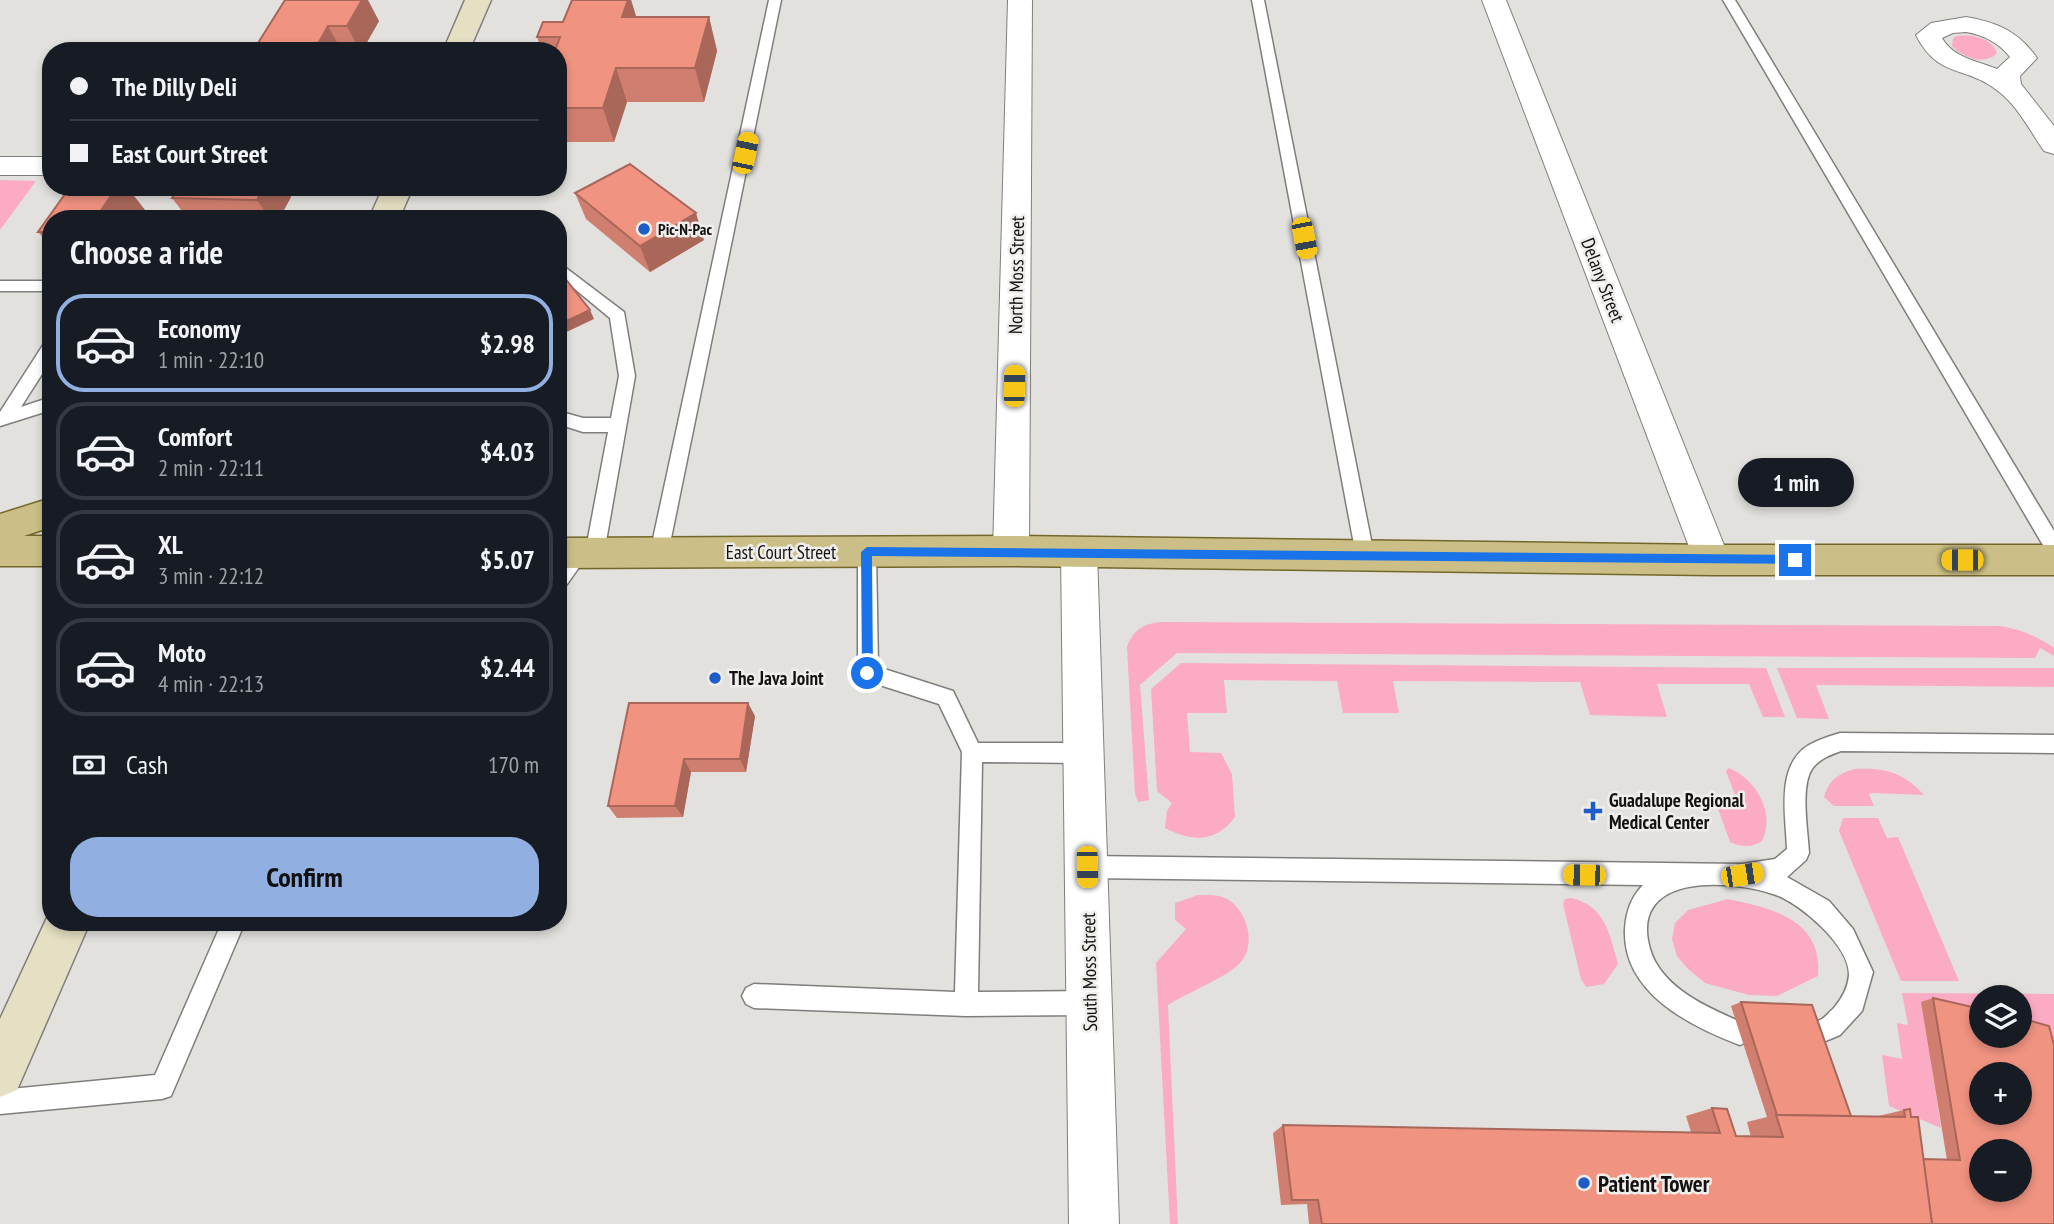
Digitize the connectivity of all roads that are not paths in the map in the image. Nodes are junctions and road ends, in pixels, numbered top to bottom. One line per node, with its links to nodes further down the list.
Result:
1 (775, 0): 27 (lane)
2 (1020, 0): 24 (street, North Moss Street)
3 (1258, 0): 28 (lane)
4 (1494, 0): 30 (street, Delany Street)
5 (1729, 0): 31 (lane)
6 (475, 2): 7 (main road)
7 (459, 42)
8 (2008, 85): 9 (street)
9 (2054, 145)
10 (0, 166): 11 (street)
11 (42, 166)
12 (567, 274): 19 (lane)
13 (0, 286): 14 (lane)
14 (42, 286)
15 (42, 360): 17 (lane)
16 (42, 407): 17 (lane)
17 (3, 419)
18 (567, 420): 19 (lane)
19 (619, 425): 29 (lane)
20 (42, 515): 21 (main road)
21 (0, 529)
22 (0, 551): 23 (main road)
23 (42, 551)
24 (1011, 551): 25 (main road, East Court Street); 26 (main road, East Court Street)
25 (867, 552): 27 (main road, East Court Street); 33 (lane)
26 (1079, 552): 28 (main road, East Court Street); 34 (street, South Moss Street)
27 (659, 553): 29 (main road, East Court Street)
28 (1366, 555): 30 (main road, East Court Street)
29 (568, 558)
30 (1712, 560): 31 (main road, East Court Street)
31 (2052, 561)
32 (2054, 744): 36 (lane)
33 (972, 752): 34 (lane); 42 (lane)
34 (1084, 752): 35 (street, South Moss Street)
35 (1087, 867): 37 (lane); 41 (street, South Moss Street)
36 (1742, 875): 37 (lane); 44 (lane)
37 (1691, 876): 43 (lane)
38 (64, 931): 45 (main road)
39 (230, 931): 46 (lane)
40 (754, 996): 42 (lane)
41 (1090, 1003): 42 (lane); 47 (street, South Moss Street)
42 (966, 1004)
43 (1740, 1034)
44 (1811, 1035)
45 (0, 1073)
46 (0, 1102)
47 (1094, 1224)

